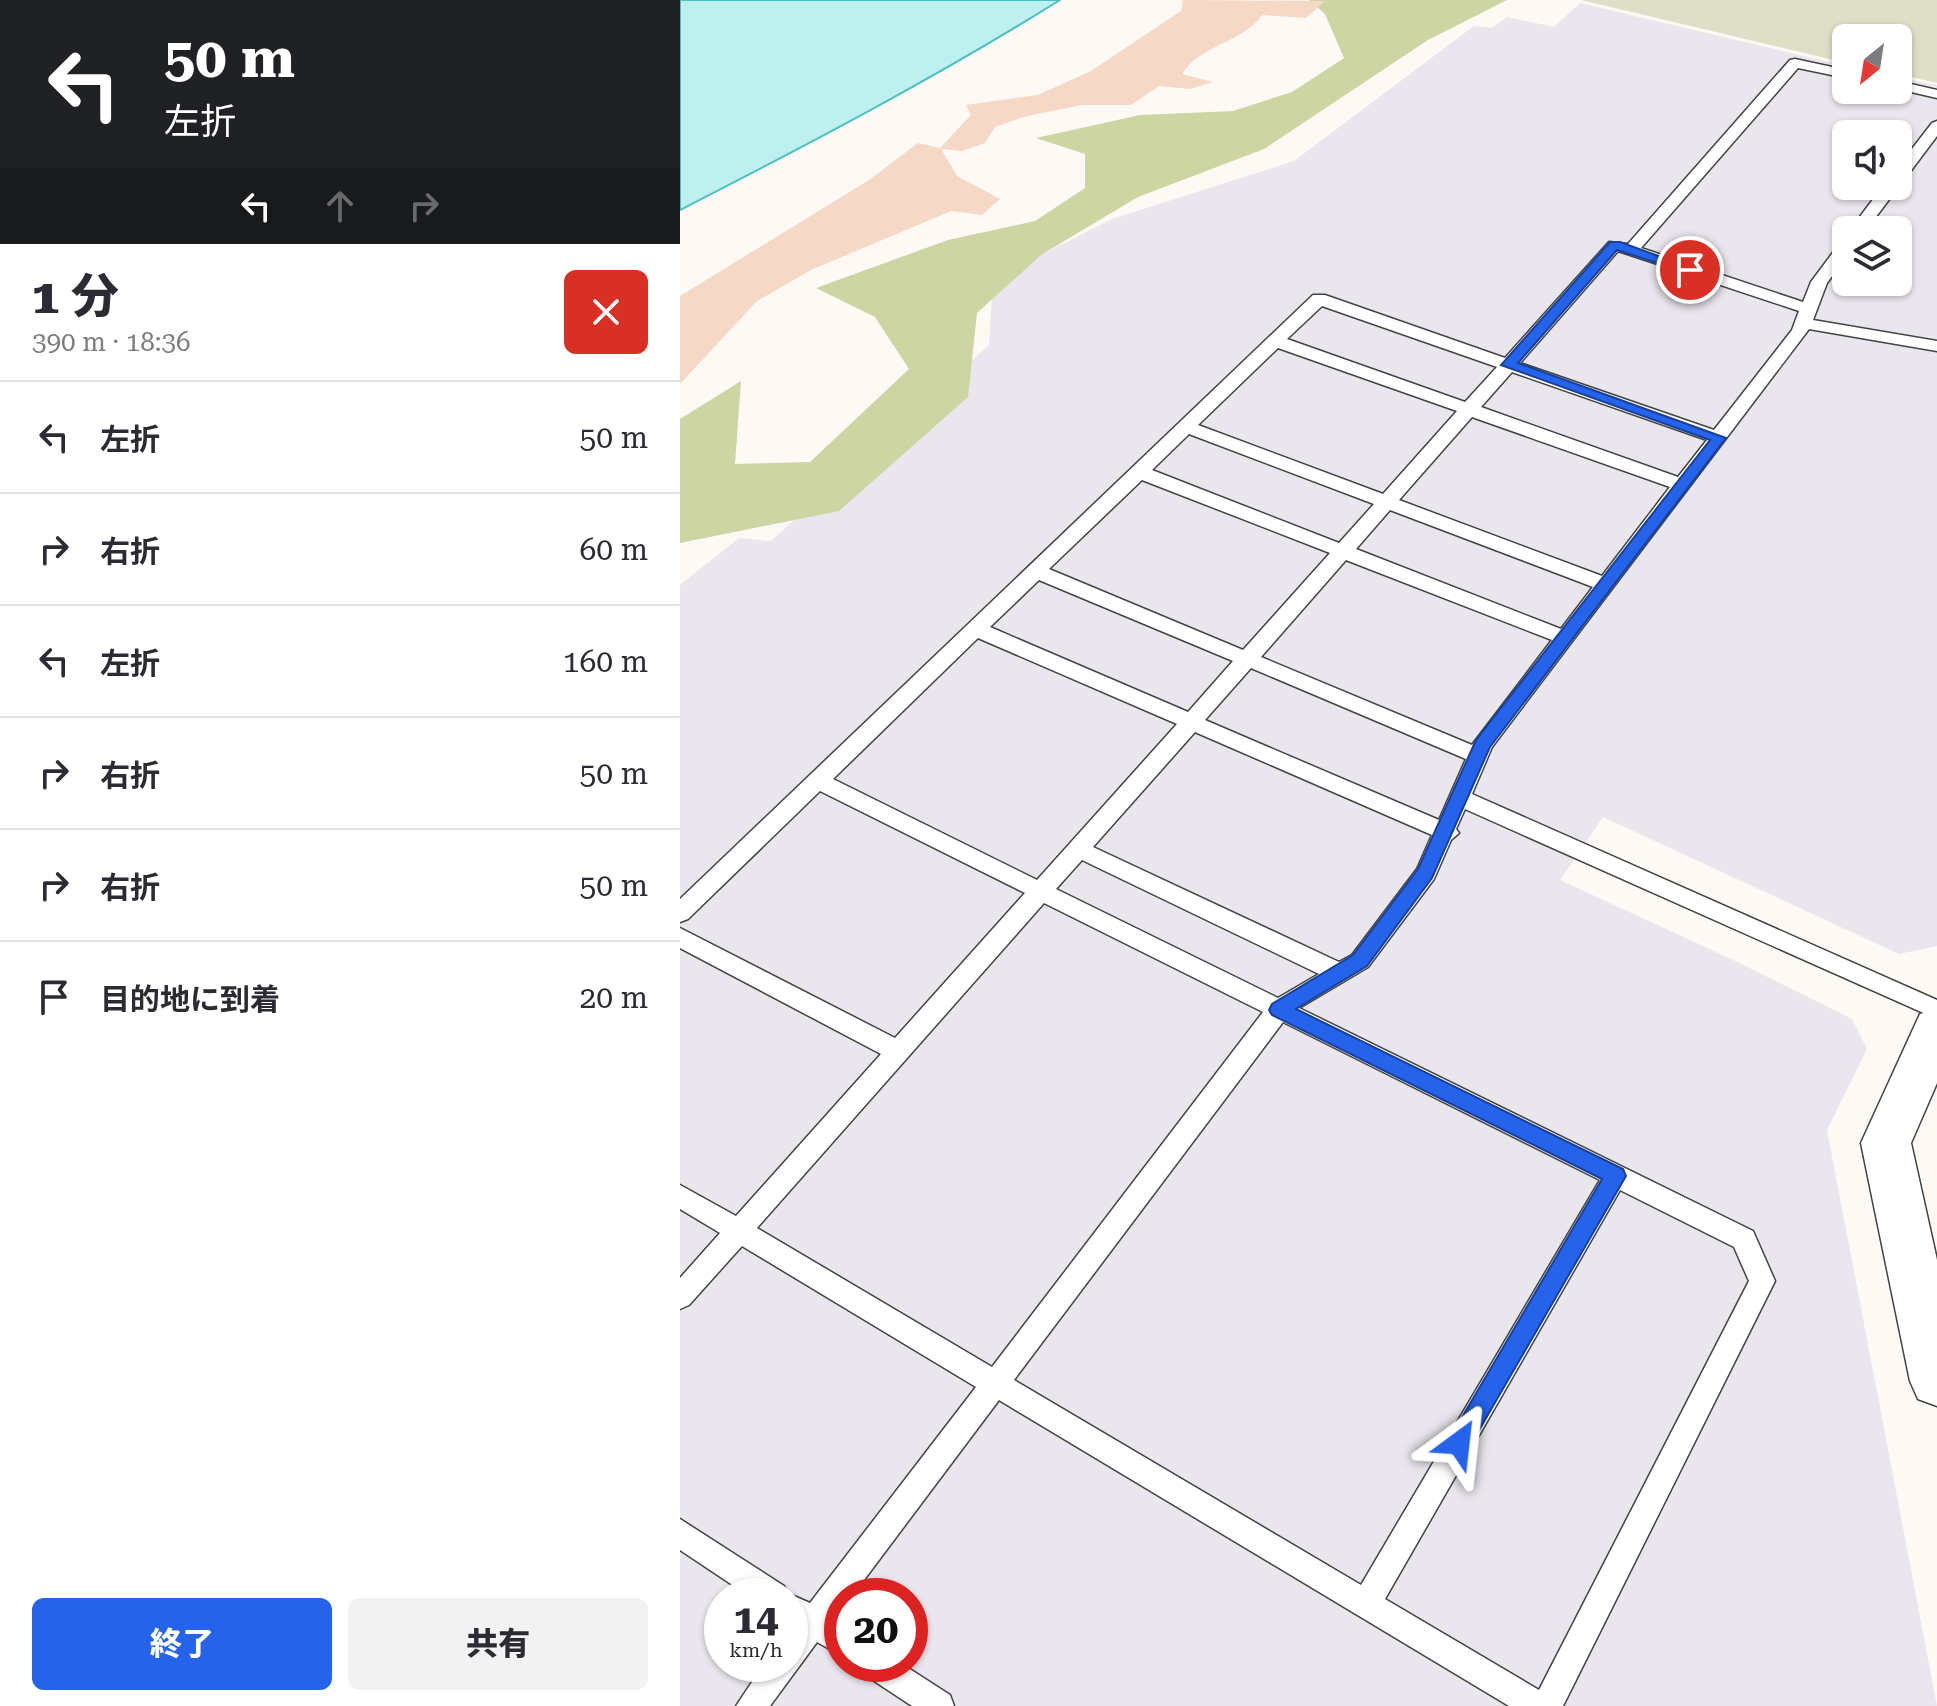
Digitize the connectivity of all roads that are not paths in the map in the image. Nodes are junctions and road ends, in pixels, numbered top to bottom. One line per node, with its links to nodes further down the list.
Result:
1 (1832, 71): 6 (lane)
2 (1912, 88): 3 (lane)
3 (1937, 94)
4 (1937, 126): 5 (lane)
5 (1912, 159)
6 (1631, 250): 8 (lane); 11 (lane)
7 (1832, 265): 8 (lane)
8 (1806, 316): 10 (lane); 14 (lane)
9 (1275, 341): 11 (lane); 12 (lane); 13 (lane)
10 (1937, 346)
11 (1508, 365): 12 (lane); 14 (lane)
12 (1469, 410): 16 (lane); 17 (lane)
13 (1186, 427): 15 (lane); 17 (lane)
14 (1719, 438): 16 (lane)
15 (1139, 472): 18 (lane); 19 (lane)
16 (1683, 485): 20 (lane)
17 (1386, 502): 18 (lane); 20 (lane)
18 (1343, 551): 22 (lane); 23 (lane)
19 (1036, 571): 21 (lane); 23 (lane)
20 (1607, 585): 22 (lane)
21 (976, 629): 24 (lane); 26 (lane)
22 (1565, 638): 25 (lane)
23 (1247, 659): 24 (lane); 25 (lane)
24 (1191, 722): 28 (lane); 29 (lane)
25 (1477, 755): 27 (lane)
26 (818, 781): 30 (lane); 31 (lane)
27 (1459, 797): 28 (lane); 35 (lane)
28 (1446, 832): 33 (lane)
29 (1078, 849): 30 (lane); 33 (lane)
30 (1040, 891): 34 (lane); 37 (lane)
31 (680, 913)
32 (680, 937): 37 (lane)
33 (1340, 973): 34 (lane)
34 (1279, 1010): 38 (lane); 43 (lane)
35 (1937, 1010)
36 (1937, 1028): 42 (street)
37 (898, 1051): 40 (lane)
38 (1615, 1176): 46 (lane); 53 (lane)
39 (680, 1196): 40 (lane)
40 (739, 1231): 41 (lane); 43 (lane)
41 (680, 1297)
42 (1937, 1381)
43 (996, 1384): 46 (lane); 47 (lane)
44 (680, 1533): 45 (lane)
45 (747, 1578)
46 (1366, 1604): 52 (lane)
47 (808, 1608)
48 (769, 1682): 50 (lane)
49 (903, 1682): 51 (lane)
50 (751, 1706)
51 (939, 1706)
52 (1537, 1706)
53 (1547, 1706)

